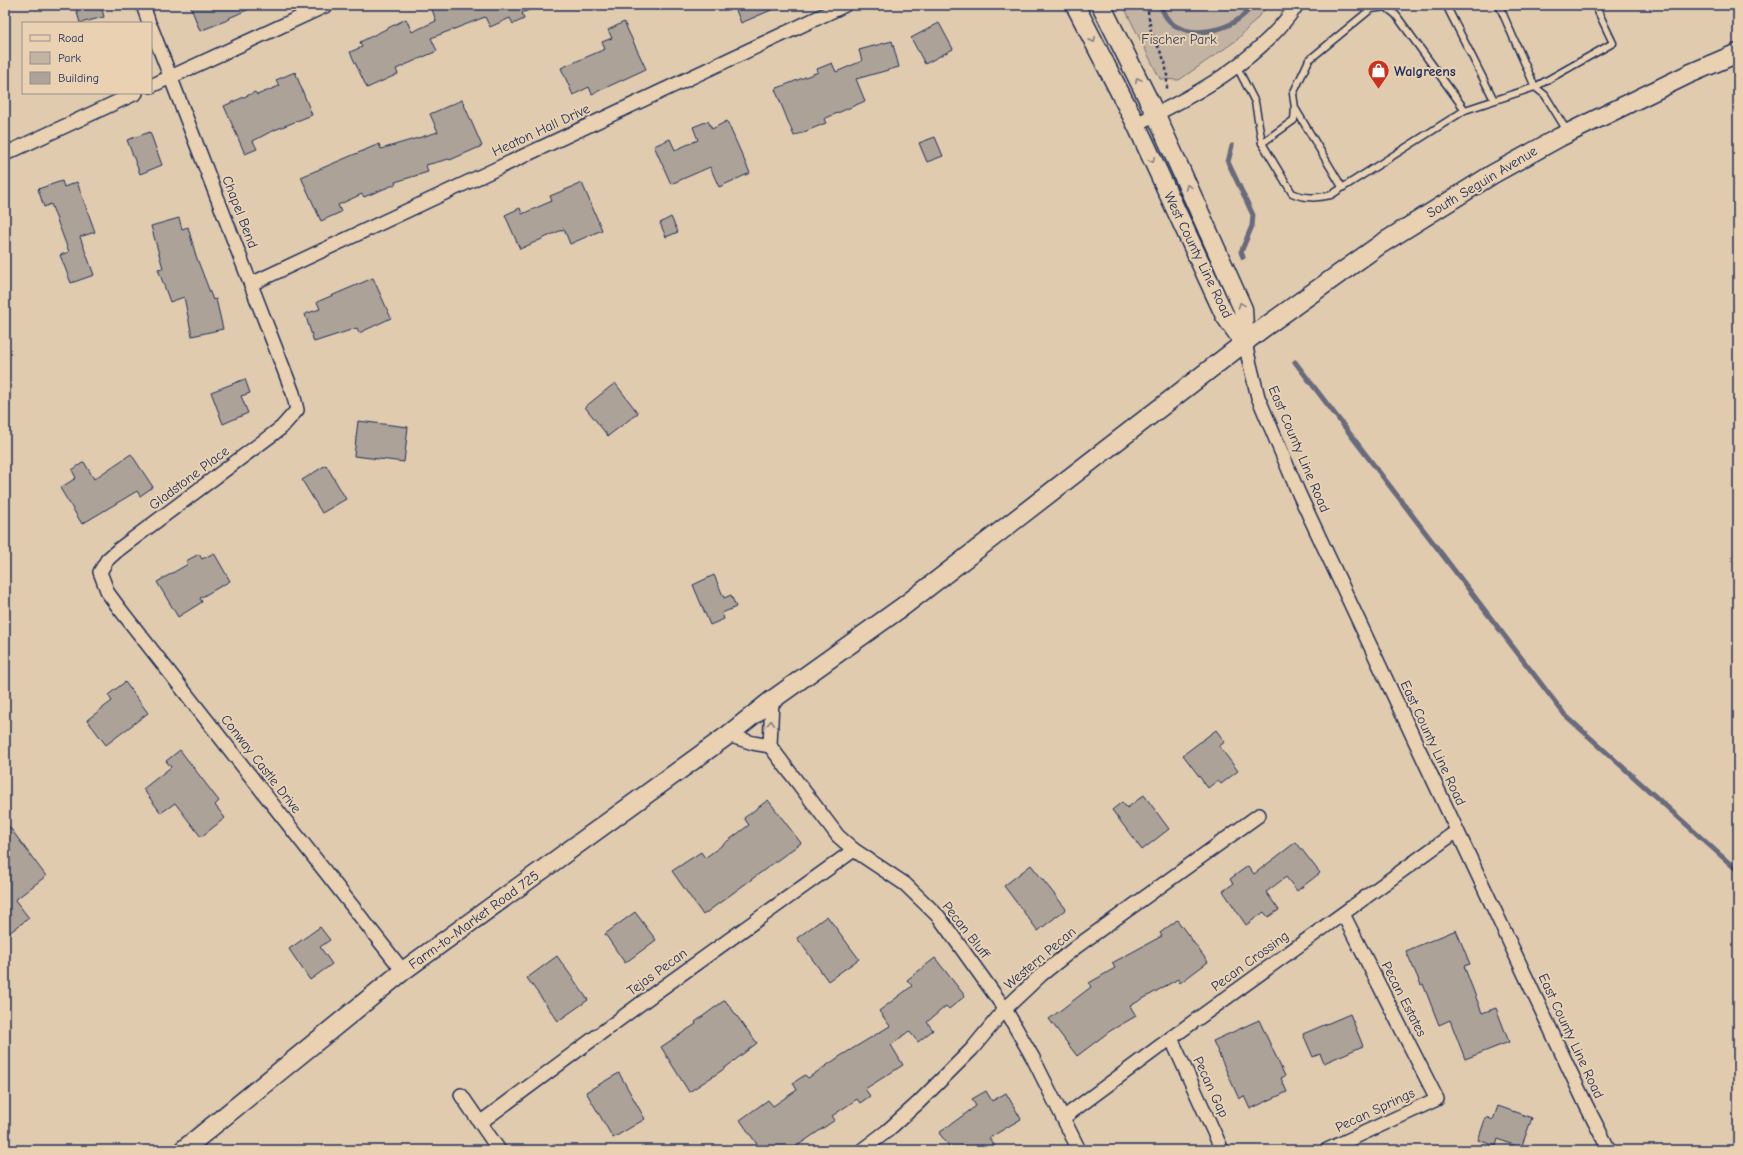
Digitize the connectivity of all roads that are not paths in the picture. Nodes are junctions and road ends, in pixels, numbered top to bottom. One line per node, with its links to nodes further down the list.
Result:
1 (143, 5): 11 (street)
2 (327, 5): 15 (street)
3 (845, 5): 28 (street, Heaton Hall Drive)
4 (1075, 5): 23 (main road, West County Line Road, one-way to 23)
5 (1101, 5): 22 (main road, West County Line Road, one-way to 5)
6 (1297, 5): 14 (street)
7 (1446, 5): 19 (lane)
8 (1499, 5): 17 (lane)
9 (1595, 5): 17 (lane)
10 (1371, 7): 20 (lane); 21 (lane)
11 (150, 22)
12 (152, 30): 15 (street, Chapel Bend)
13 (1738, 53): 24 (main road, South Seguin Avenue)
14 (1237, 67): 22 (street); 25 (lane)
15 (170, 77): 16 (street); 28 (street, Chapel Bend)
16 (152, 86)
17 (1536, 87): 19 (lane); 24 (lane)
18 (134, 94): 26 (street)
19 (1494, 100): 21 (lane)
20 (1295, 108): 25 (lane); 27 (lane)
21 (1465, 110): 27 (lane)
22 (1156, 115): 23 (street); 29 (main road, West County Line Road, one-way to 22)
23 (1136, 124): 29 (main road, West County Line Road, one-way to 29)
24 (1568, 132): 29 (main road, South Seguin Avenue)
25 (1262, 142): 27 (lane)
26 (5, 154)
27 (1342, 187)
28 (251, 284): 30 (street, Chapel Bend)
29 (1245, 344): 32 (main road, South Seguin Avenue); 36 (street, East County Line Road)
30 (297, 410): 31 (street, Gladstone Place)
31 (100, 572): 39 (street, Conway Castle Drive)
32 (772, 700): 33 (main road, Farm-to-Market Road 725); 34 (street, one-way to 32)
33 (728, 735): 34 (street); 39 (main road, Farm-to-Market Road 725)
34 (770, 746): 37 (street, Pecan Bluff)
35 (1259, 815): 40 (street, Western Pecan)
36 (1457, 831): 38 (street, Pecan Crossing); 52 (street, East County Line Road)
37 (854, 850): 40 (street, Pecan Bluff); 45 (street, Tejas Pecan)
38 (1343, 914): 41 (street, Pecan Crossing); 43 (street, Pecan Estates)
39 (403, 971): 46 (main road, Farm-to-Market Road 725)
40 (1005, 1009): 44 (street, Pecan Bluff); 48 (street, Western Pecan)
41 (1170, 1038): 44 (street, Pecan Crossing); 50 (street, Pecan Gap)
42 (460, 1096): 45 (street)
43 (1437, 1100): 51 (street, Pecan Springs)
44 (1063, 1118): 49 (street, Pecan Bluff)
45 (481, 1122): 47 (street)
46 (182, 1150)
47 (499, 1150)
48 (862, 1150)
49 (1079, 1150)
50 (1222, 1150)
51 (1327, 1150)
52 (1609, 1150)

